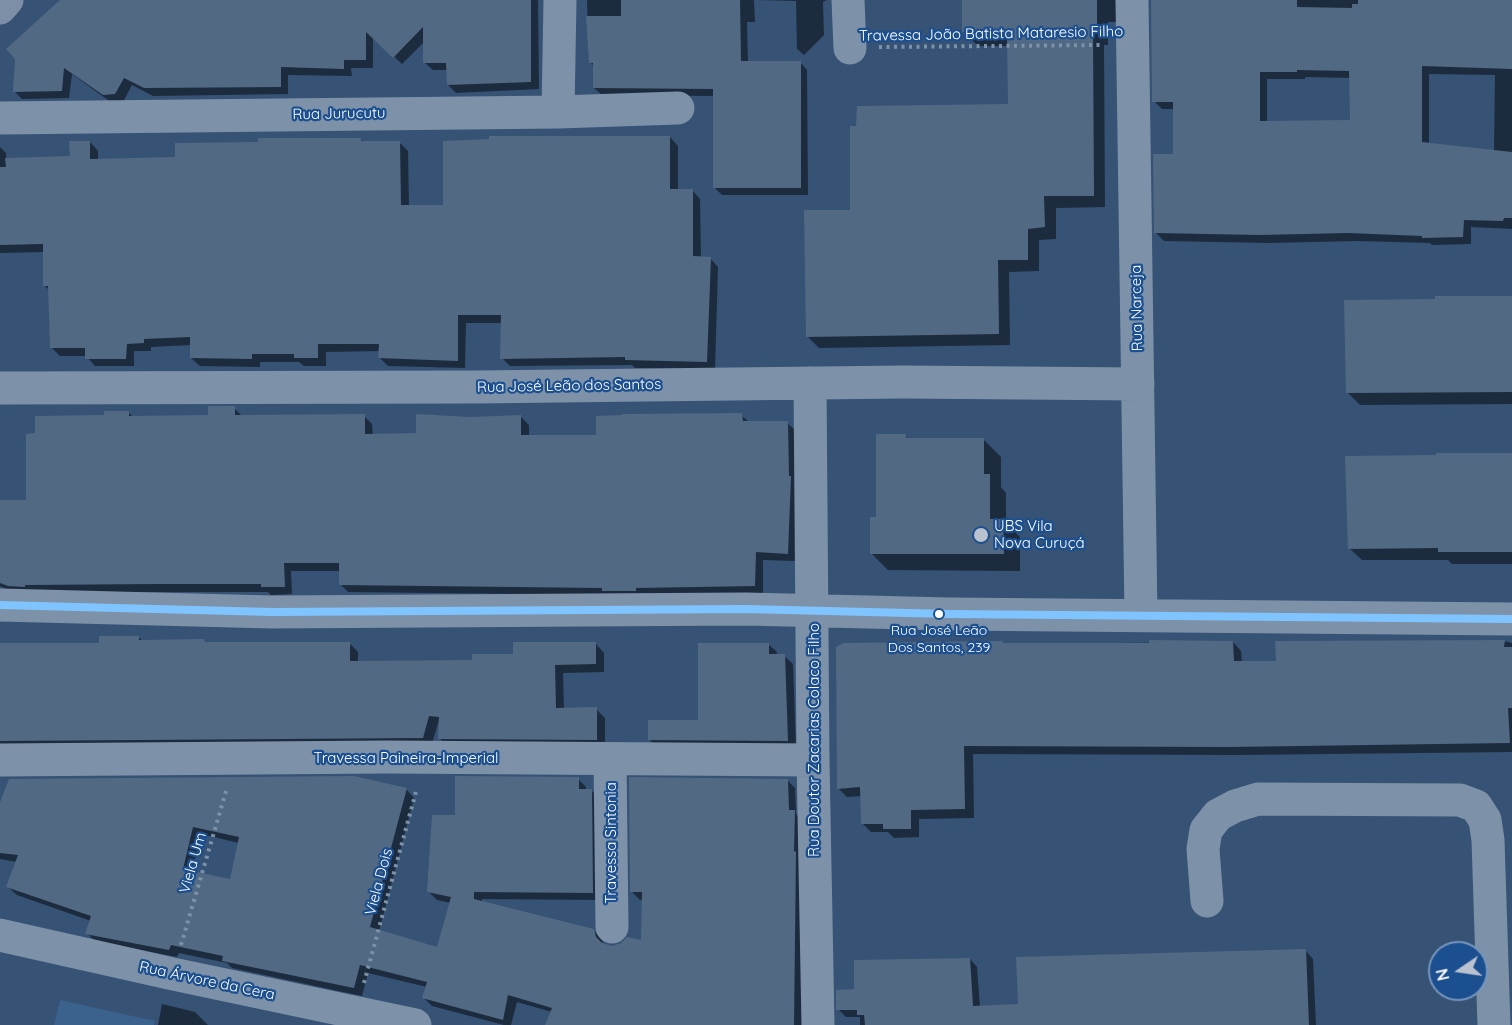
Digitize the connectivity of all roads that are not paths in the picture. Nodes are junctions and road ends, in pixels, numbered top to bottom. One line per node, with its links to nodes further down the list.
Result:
1 (7, 0): 5 (main road)
2 (560, 0): 8 (street)
3 (848, 0): 6 (street)
4 (1132, 0): 11 (street, Rua Narceja)
5 (0, 8)
6 (850, 48)
7 (678, 108): 8 (street, Rua Jurucutu)
8 (558, 112): 9 (street, Rua Jurucutu)
9 (0, 118)
10 (810, 383): 11 (street, Rua José Leão dos Santos); 12 (street, Rua José Leão dos Santos); 14 (street, Rua Doutor Zacarias Colaco Filho)
11 (1138, 384): 15 (street, Rua Narceja)
12 (0, 388)
13 (0, 605): 14 (street)
14 (813, 610): 15 (street); 19 (street, Rua Doutor Zacarias Colaco Filho)
15 (1141, 615): 16 (street)
16 (1512, 619)
17 (610, 759): 18 (street, Travessa Paineira-Imperial); 19 (street, Travessa Paineira-Imperial); 21 (street, Travessa Sintonia)
18 (0, 760)
19 (813, 760): 25 (street, Rua Doutor Zacarias Colaco Filho)
20 (1207, 901): 26 (street)
21 (612, 927)
22 (0, 935): 23 (street, Rua Árvore da Cera)
23 (354, 1019): 24 (street, Rua Árvore da Cera)
24 (415, 1025)
25 (818, 1025)
26 (1494, 1025)

